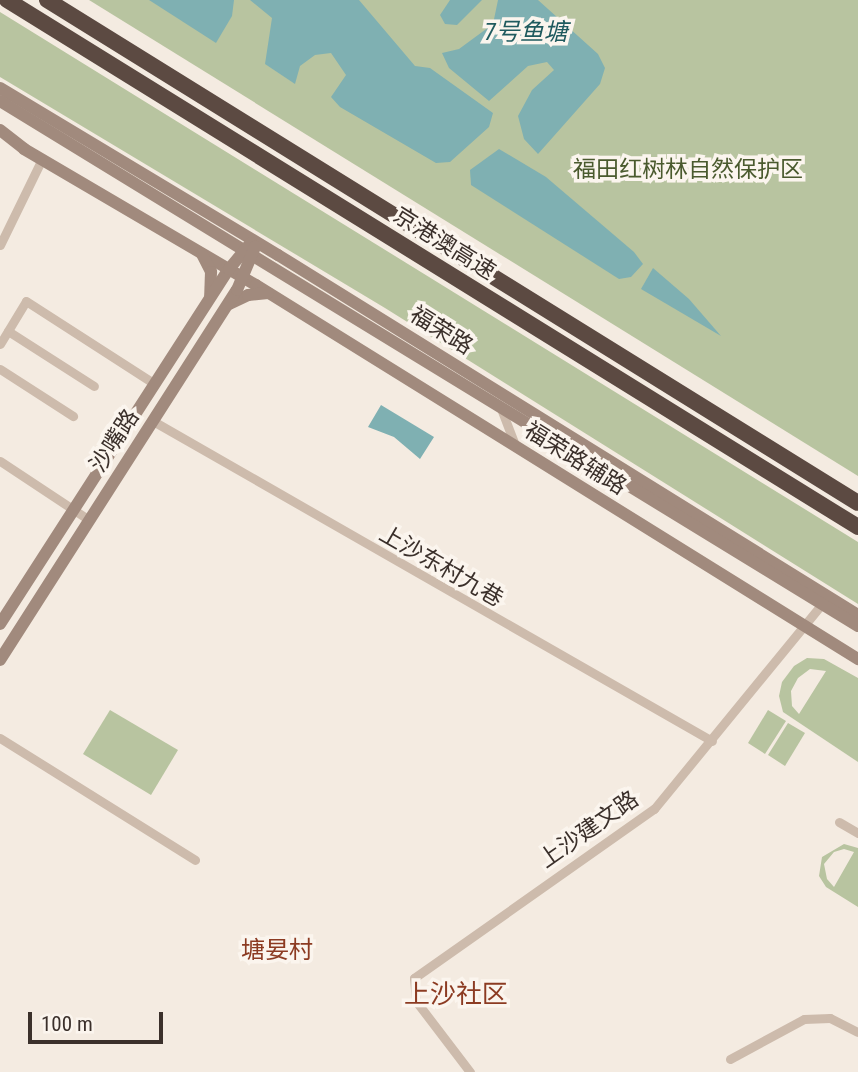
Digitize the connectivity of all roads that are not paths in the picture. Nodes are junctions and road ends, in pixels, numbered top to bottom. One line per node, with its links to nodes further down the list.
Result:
1 (7, 0): 29 (highway, 京港澳高速)
2 (47, 0): 26 (highway, 京港澳高速)
3 (0, 88): 8 (street, 福荣路)
4 (0, 101): 8 (street, 福荣路)
5 (0, 130): 6 (street, 福荣路辅路)
6 (42, 159): 7 (street); 9 (street, 福荣路辅路)
7 (0, 245)
8 (253, 246): 10 (street, 福荣路); 11 (street, 沙嘴路); 12 (street, 沙嘴路); 30 (street, 福荣路)
9 (202, 253): 11 (street, 福荣路辅路); 14 (street)
10 (278, 267): 12 (street); 21 (street, 福荣路)
11 (229, 269): 12 (street, 福荣路辅路); 14 (street, 沙嘴路)
12 (246, 275): 13 (street, 福荣路辅路); 15 (street, 沙嘴路)
13 (270, 294): 15 (street); 24 (street, 福荣路辅路)
14 (208, 302): 19 (street, 沙嘴路)
15 (227, 307): 23 (street, 沙嘴路)
16 (8, 331): 17 (street); 19 (street); 20 (street)
17 (0, 344)
18 (0, 369): 22 (street)
19 (155, 384): 27 (street, 沙嘴路)
20 (94, 386)
21 (499, 404): 24 (street); 30 (street, 福荣路)
22 (74, 416)
23 (153, 421): 28 (street, 沙嘴路); 38 (street, 上沙东村九巷)
24 (515, 446): 33 (street, 福荣路辅路)
25 (0, 461): 27 (street)
26 (858, 503)
27 (74, 510): 28 (street); 32 (street, 沙嘴路)
28 (89, 520): 36 (street, 沙嘴路)
29 (858, 527)
30 (825, 600): 31 (street, 福荣路); 33 (street, 上沙建文路); 34 (street, 福荣路)
31 (858, 614)
32 (0, 624)
33 (804, 626): 35 (street, 福荣路辅路); 38 (street, 上沙建文路)
34 (858, 626)
35 (858, 659)
36 (0, 660)
37 (0, 738): 41 (street)
38 (712, 741): 44 (street, 上沙建文路)
39 (839, 822): 40 (street)
40 (858, 833)
41 (195, 860)
42 (858, 1032): 43 (street)
43 (730, 1059)
44 (470, 1072)

